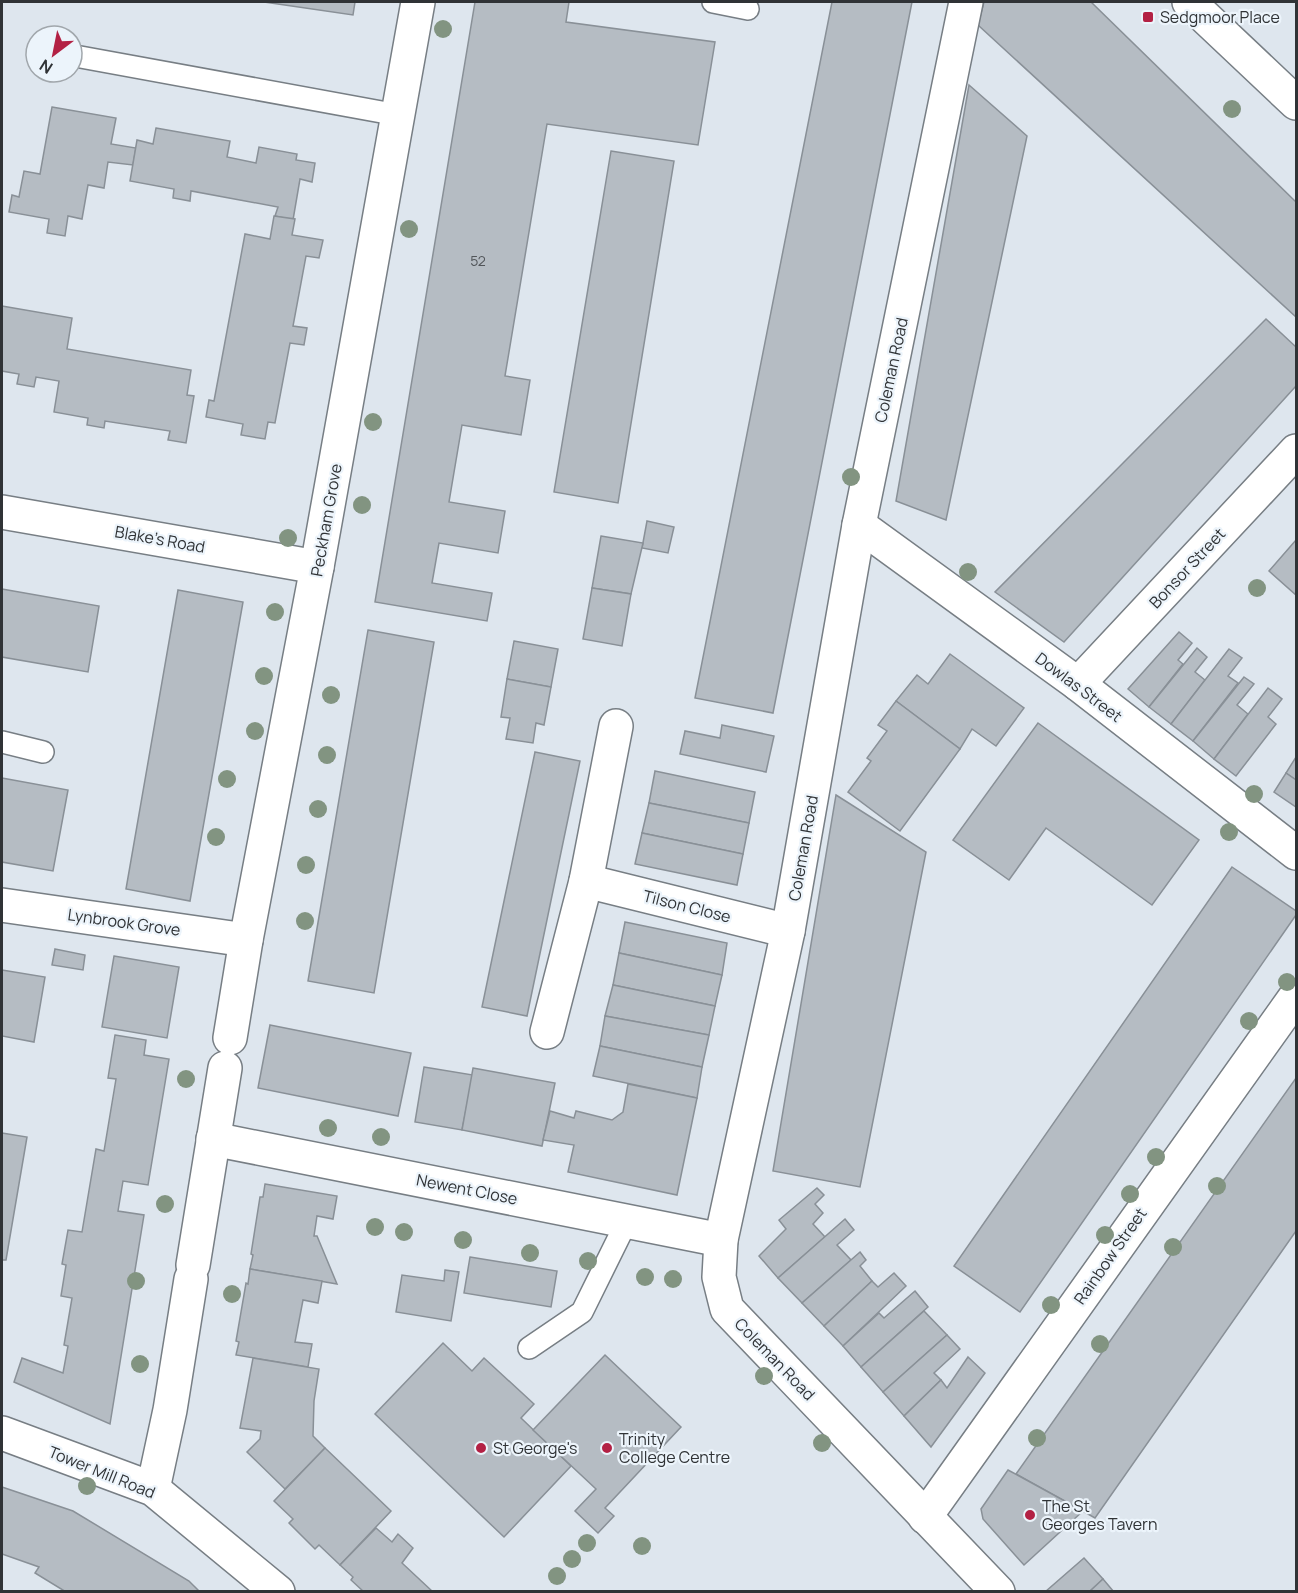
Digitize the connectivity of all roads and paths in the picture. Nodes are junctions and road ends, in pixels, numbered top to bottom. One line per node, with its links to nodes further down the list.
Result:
1 (418, 2): 8 (street, Peckham Grove)
2 (713, 2): 5 (lane)
3 (966, 2): 11 (street, Coleman Road)
4 (1189, 2): 7 (street)
5 (748, 9)
6 (84, 58): 8 (lane)
7 (1296, 103)
8 (398, 115): 12 (street, Peckham Grove)
9 (1296, 451): 13 (street, Bonsor Street)
10 (2, 512): 12 (street, Blake's Road)
11 (859, 525): 13 (street, Dowlas Street); 20 (street, Coleman Road)
12 (318, 567): 21 (street, Peckham Grove)
13 (1078, 684): 17 (street, Dowlas Street)
14 (616, 726): 18 (street)
15 (2, 742): 16 (lane)
16 (43, 752)
17 (1296, 853)
18 (586, 881): 20 (street, Tilson Close); 23 (street)
19 (2, 905): 21 (street, Lynbrook Grove)
20 (788, 931): 26 (street, Coleman Road)
21 (246, 940): 24 (street, Peckham Grove)
22 (1296, 996): 30 (street, Rainbow Street)
23 (547, 1032)
24 (213, 1139): 25 (street, Newent Close); 29 (street)
25 (627, 1221): 26 (street, Newent Close); 27 (lane)
26 (721, 1240): 30 (street, Coleman Road)
27 (529, 1348)
28 (2, 1433): 29 (street, Tower Mill Road)
29 (153, 1489): 31 (street, Tower Mill Road)
30 (925, 1517): 32 (street, Coleman Road)
31 (278, 1592)
32 (998, 1592)

